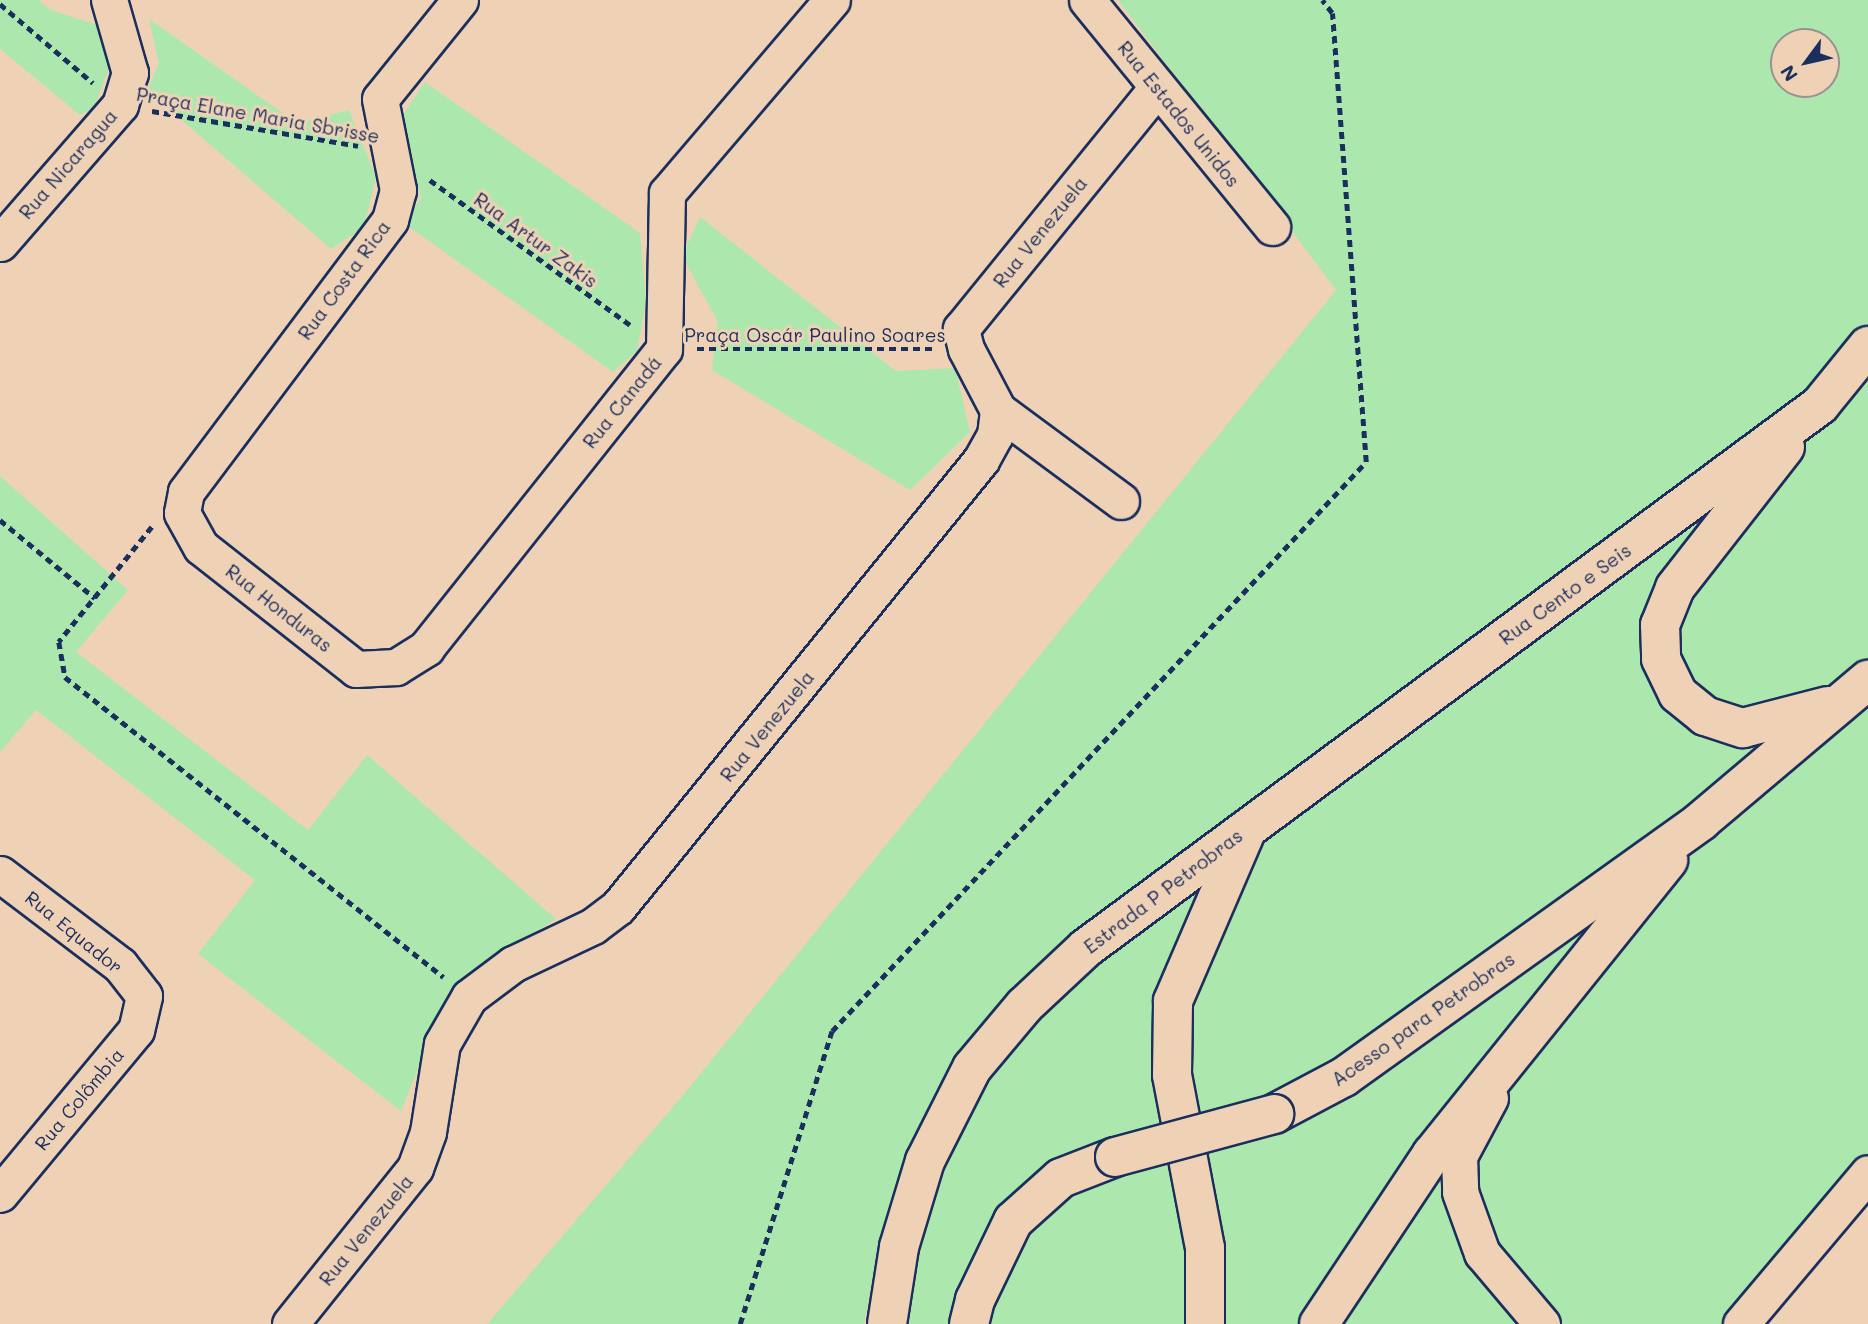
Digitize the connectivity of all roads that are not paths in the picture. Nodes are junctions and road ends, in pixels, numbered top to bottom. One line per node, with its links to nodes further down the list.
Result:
1 (109, 0): 7 (street, Rua Nicaragua)
2 (460, 0): 12 (street, Rua Costa Rica)
3 (832, 0): 13 (street, Rua Canadá)
4 (1087, 0): 5 (street, Rua Estados Unidos)
5 (1156, 89): 6 (street, Rua Estados Unidos); 10 (street, Rua Venezuela)
6 (1272, 227)
7 (0, 243)
8 (1868, 346): 9 (main road, Rua Cento e Seis)
9 (1820, 405): 15 (main road); 17 (main road, Rua Cento e Seis)
10 (998, 410): 11 (street); 23 (street, Rua Venezuela)
11 (1121, 501)
12 (182, 513): 13 (street, Rua Honduras)
13 (396, 667)
14 (1868, 680): 15 (main road, Acesso para Petrobras)
15 (1835, 704): 16 (main road, Acesso para Petrobras)
16 (1700, 821): 20 (main road, Acesso para Petrobras); 25 (main road, Acesso para Petrobras, bridge)
17 (1248, 828): 24 (main road, Estrada P Petrobras); 26 (main road, Estrada P Petrobras)
18 (0, 874): 19 (street, Rua Equador)
19 (144, 996): 22 (street, Rua Colômbia)
20 (1515, 1050): 27 (main road, Acesso para Petrobras); 28 (street)
21 (1868, 1173): 29 (street)
22 (0, 1194)
23 (290, 1324)
24 (887, 1324)
25 (969, 1324)
26 (1205, 1324)
27 (1319, 1324)
28 (1542, 1324)
29 (1741, 1324)

